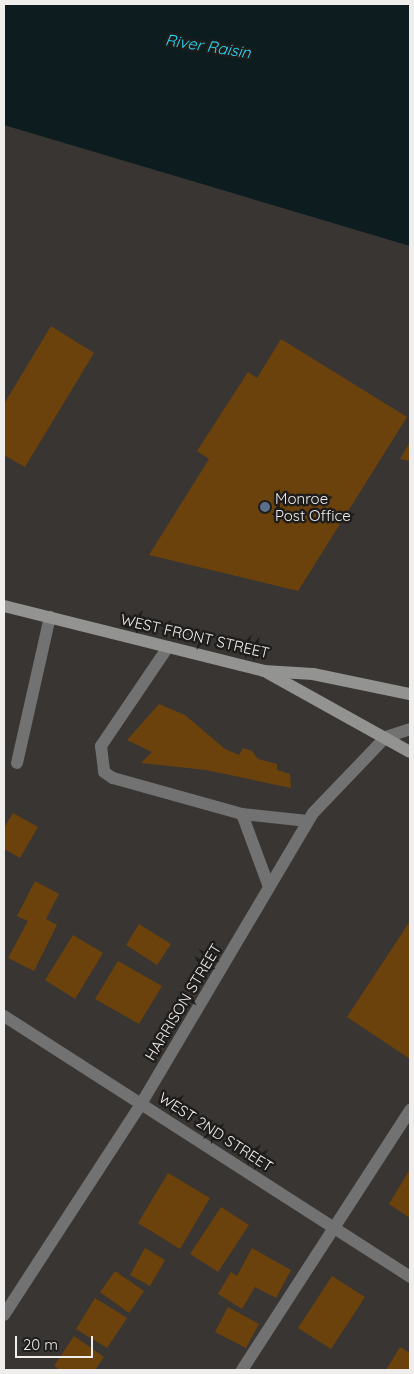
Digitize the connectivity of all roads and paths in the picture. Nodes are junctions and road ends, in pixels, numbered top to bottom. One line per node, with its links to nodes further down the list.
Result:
1 (4, 606): 2 (street, WEST FRONT STREET)
2 (50, 617): 3 (street, WEST FRONT STREET); 9 (street)
3 (168, 647): 4 (street, WEST FRONT STREET); 10 (street)
4 (264, 671): 5 (street, WEST FRONT STREET); 7 (street)
5 (410, 694)
6 (410, 730): 7 (street)
7 (386, 737): 8 (street); 11 (street, HARRISON STREET)
8 (410, 752)
9 (17, 763)
10 (242, 814): 11 (street); 12 (street)
11 (308, 821): 12 (street, HARRISON STREET)
12 (270, 887): 14 (street, HARRISON STREET)
13 (4, 1016): 14 (street, WEST 2ND STREET)
14 (142, 1104): 16 (street, WEST 2ND STREET); 18 (street, HARRISON STREET)
15 (410, 1110): 16 (street)
16 (335, 1228): 17 (street, WEST 2ND STREET); 19 (street)
17 (410, 1277)
18 (4, 1315)
19 (242, 1370)

